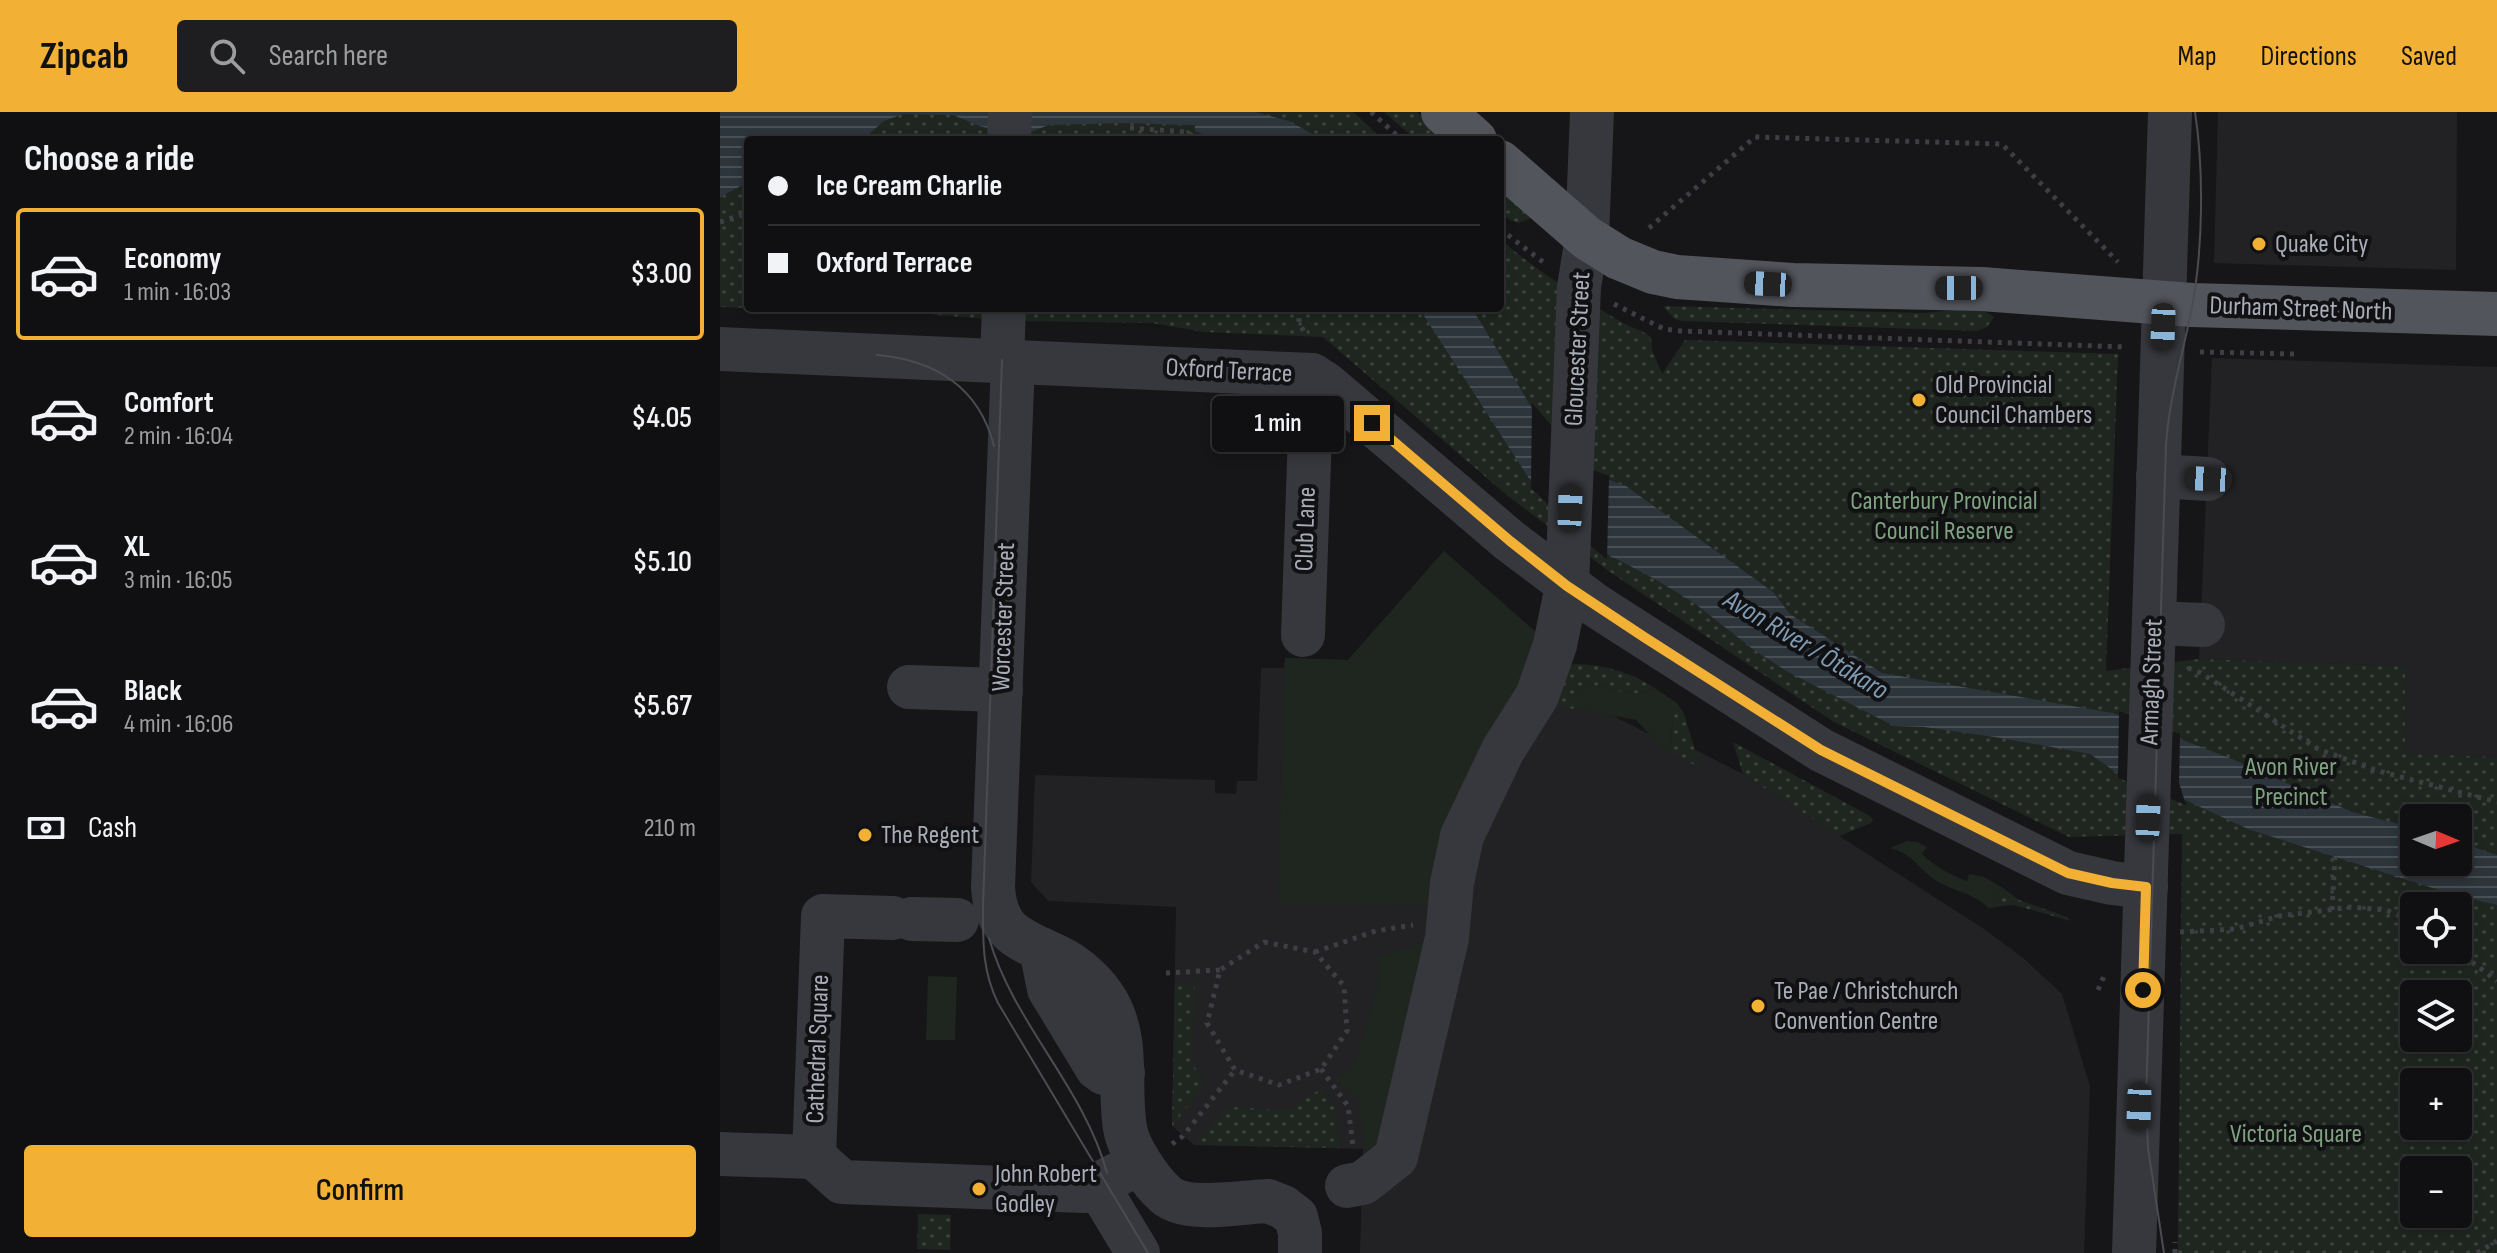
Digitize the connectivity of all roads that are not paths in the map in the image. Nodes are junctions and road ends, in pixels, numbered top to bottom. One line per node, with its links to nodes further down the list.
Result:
1 (1010, 112): 5 (street)
2 (1443, 112): 6 (main road)
3 (1592, 112): 8 (street, Gloucester Street)
4 (2170, 112): 9 (street, Armagh Street)
5 (1009, 136)
6 (1470, 136)
7 (1504, 165): 8 (main road, Durham Street North)
8 (1587, 238): 9 (main road, Durham Street North); 17 (street, Gloucester Street)
9 (2164, 304): 11 (main road, Durham Street North); 15 (street, Armagh Street)
10 (1004, 312): 13 (street, Worcester Street)
11 (2497, 314)
12 (720, 349): 13 (street, Oxford Terrace)
13 (1007, 361): 14 (street, Oxford Terrace); 22 (street, Worcester Street)
14 (1312, 375): 17 (street, Oxford Terrace); 20 (street, Club Lane)
15 (2158, 476): 16 (street); 18 (street, Armagh Street)
16 (2208, 479)
17 (1567, 586): 23 (street, Oxford Terrace); 27 (street, Gloucester Street)
18 (2154, 623): 19 (street); 23 (street, Armagh Street)
19 (2203, 625)
20 (1303, 635)
21 (909, 687): 22 (street)
22 (1001, 690): 29 (street, Worcester Street)
23 (2146, 887): 30 (street, Armagh Street)
24 (957, 920): 26 (street, Cathedral Square)
25 (720, 1154): 26 (street, Cathedral Square)
26 (814, 1157): 28 (street)
27 (1347, 1186)
28 (1138, 1253)
29 (1300, 1253)
30 (2134, 1253)

